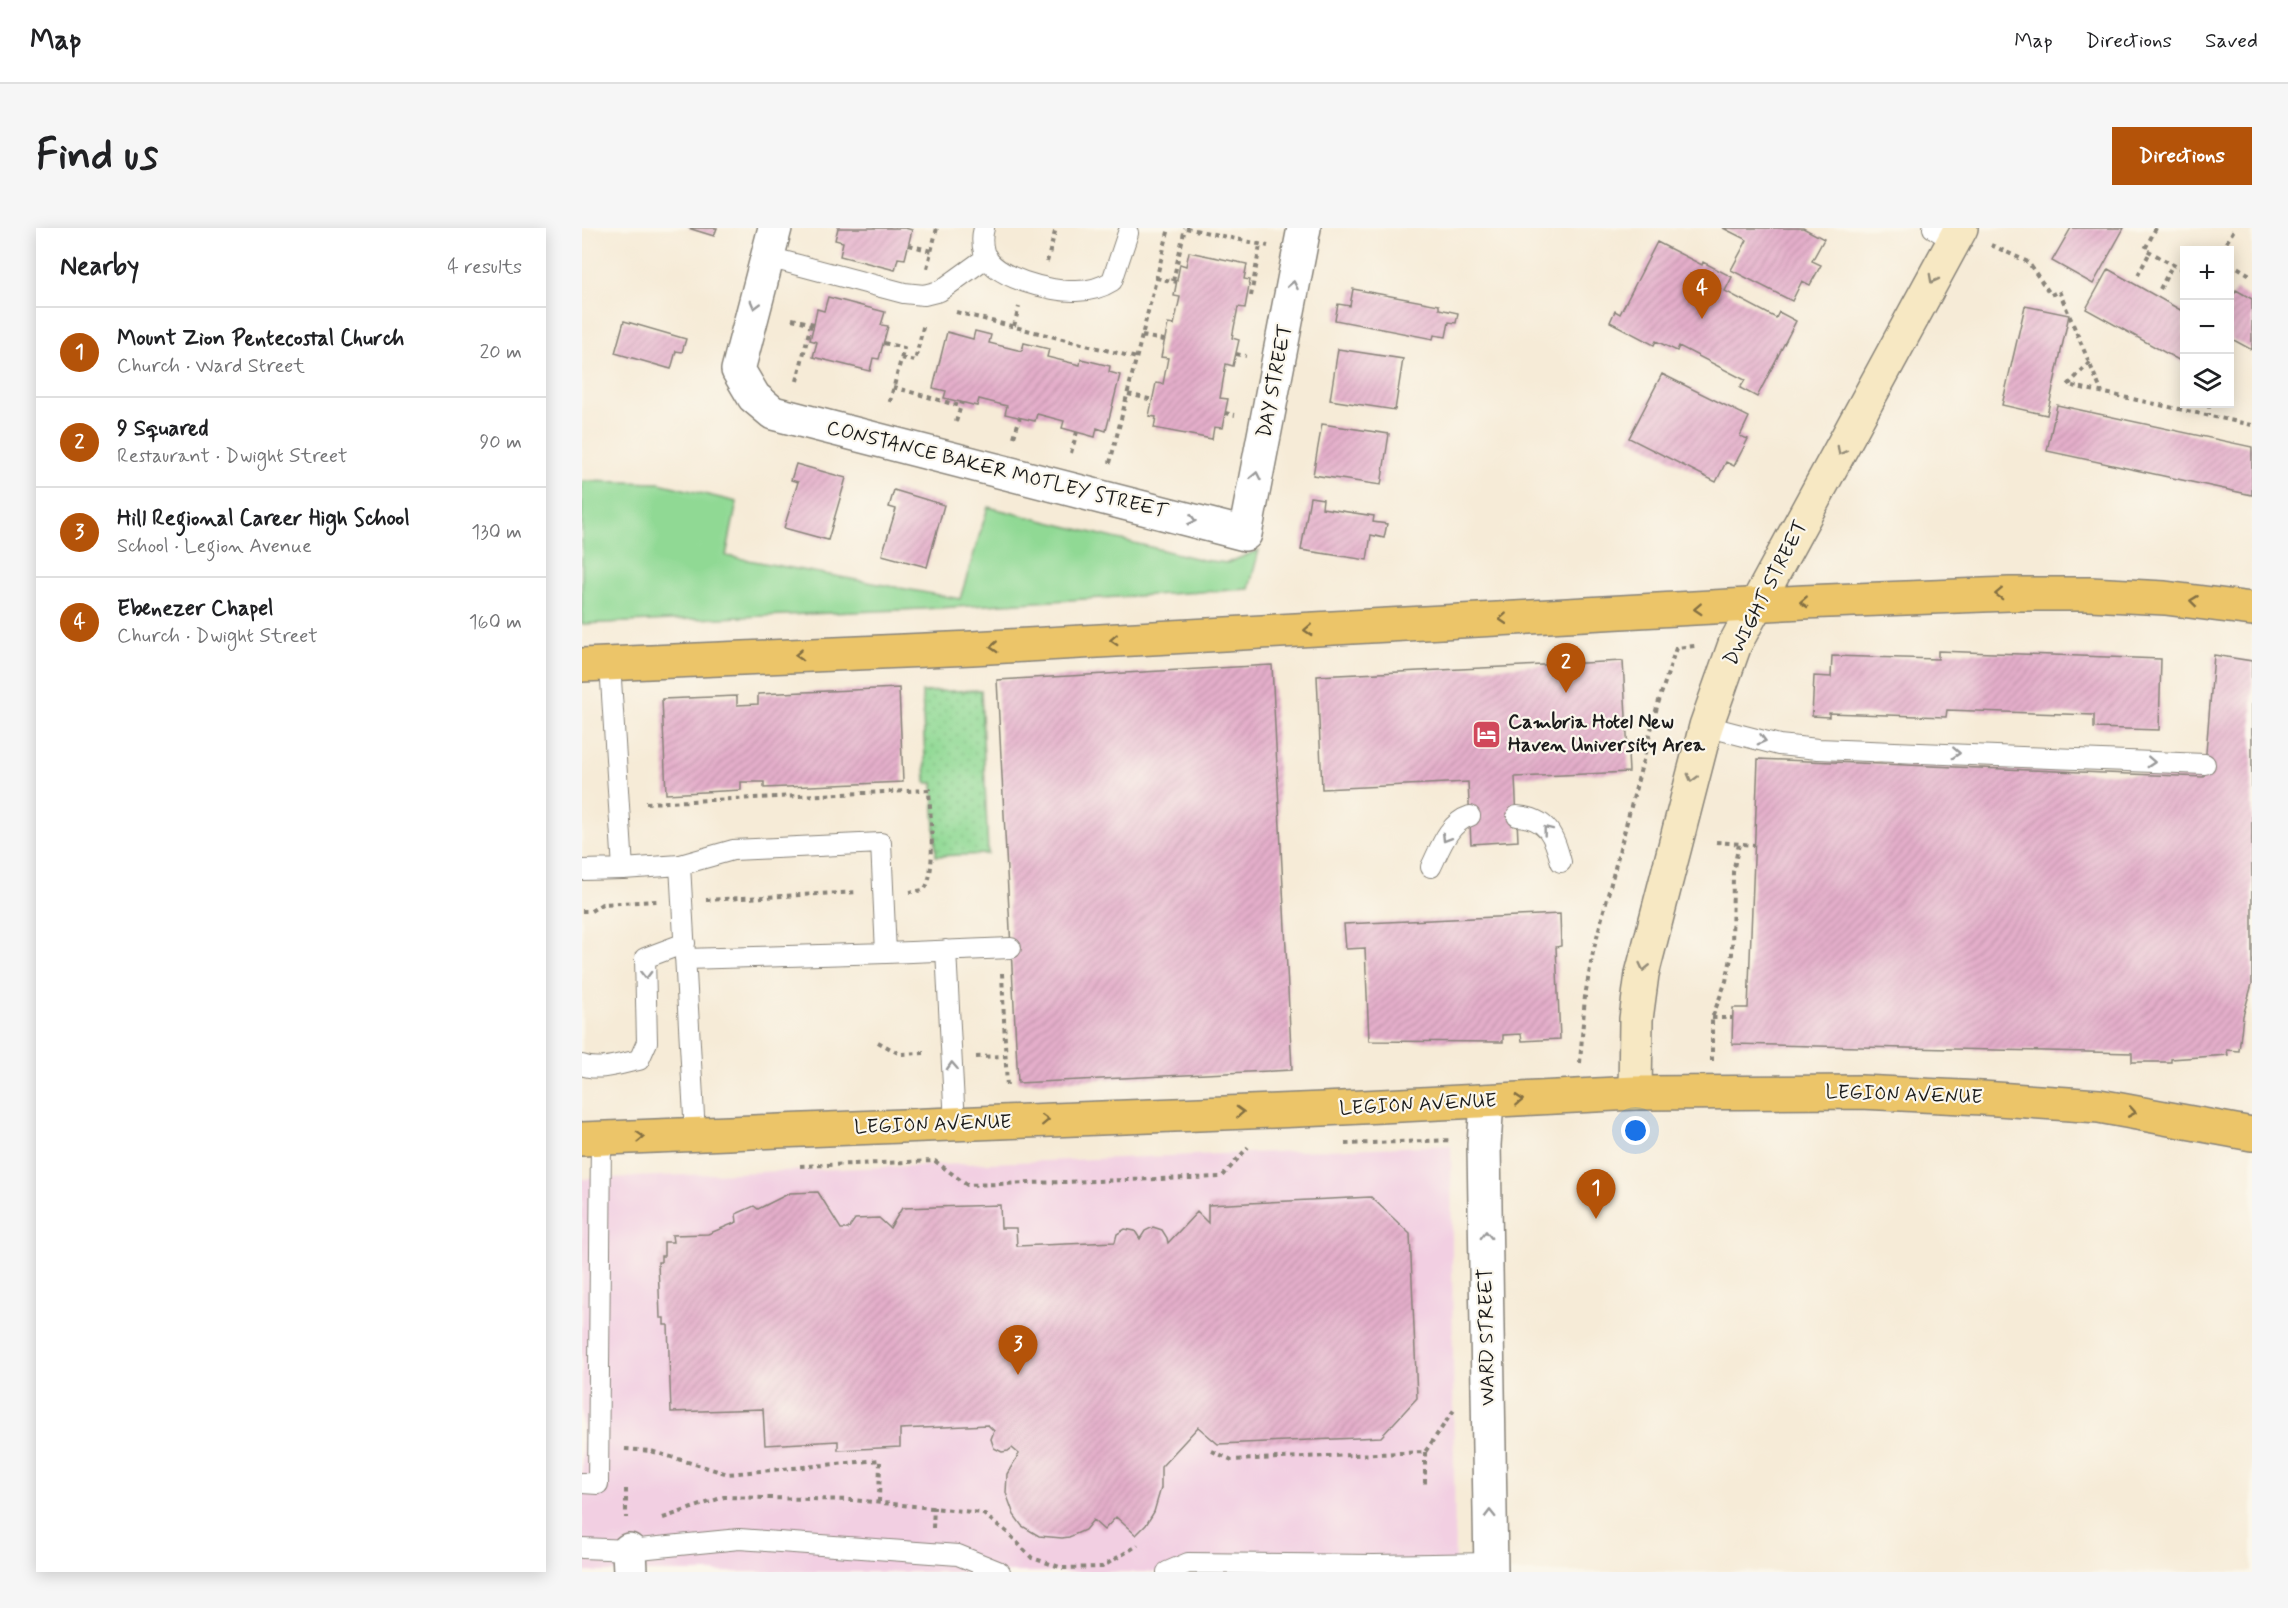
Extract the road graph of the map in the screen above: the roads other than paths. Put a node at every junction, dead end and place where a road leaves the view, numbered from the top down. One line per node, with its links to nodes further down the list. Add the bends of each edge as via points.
1 (984, 228): 6 (lane)
2 (1305, 228): 7 (street, DAY STREET, one-way to 2)
3 (1950, 232): 8 (main road, DWIGHT STREET, one-way to 8)
4 (1128, 233): 6 (lane, via 1112,281 1101,287 1076,291 1041,286 1013,278)
5 (772, 243): 6 (lane, via 904,293 924,295 940,291); 7 (street, CONSTANCE BAKER MOTLEY STREET, one-way to 7, via 738,370 754,397 773,412)
6 (987, 257)
7 (1245, 534)
8 (1756, 606): 9 (highway, one-way to 8, via 2090,594); 10 (highway, one-way to 10); 11 (main road, DWIGHT STREET, via 1735,644)
9 (2252, 609)
10 (596, 664): 18 (lane)
11 (1706, 726): 12 (lane, one-way to 12, via 1779,745 1818,749); 25 (main road, DWIGHT STREET, one-way to 25, via 1638,998)
12 (2205, 764)
13 (1470, 816): 17 (lane, one-way to 17, via 1462,818 1451,830)
14 (1517, 816): 15 (lane, one-way to 14, via 1543,824 1534,818)
15 (1561, 862)
16 (680, 865): 18 (lane); 22 (lane); 23 (lane, via 733,850 881,843)
17 (1431, 867)
18 (622, 869): 19 (lane)
19 (582, 870)
20 (1006, 948): 21 (lane)
21 (946, 950): 23 (lane); 27 (lane, one-way to 21)
22 (685, 951): 23 (lane); 24 (lane, one-way to 24, via 645,958 646,1042 639,1060 588,1068); 28 (lane)
23 (886, 953)
24 (582, 1065)
25 (1635, 1093): 26 (highway, LEGION AVENUE, one-way to 25); 29 (highway, LEGION AVENUE, one-way to 29, via 1861,1092 1982,1098 2099,1106)
26 (1486, 1101): 27 (highway, LEGION AVENUE, one-way to 26); 35 (street, WARD STREET, one-way to 26)
27 (956, 1124): 28 (highway, LEGION AVENUE)
28 (694, 1134): 30 (highway, LEGION AVENUE, one-way to 28)
29 (2252, 1134)
30 (592, 1139): 31 (lane)
31 (591, 1244): 32 (lane, via 598,1484)
32 (582, 1483)
33 (582, 1548): 34 (lane)
34 (629, 1561): 36 (lane, via 739,1539 958,1555)
35 (1491, 1567): 37 (lane, via 1188,1563)
36 (1000, 1572)
37 (1167, 1572)

